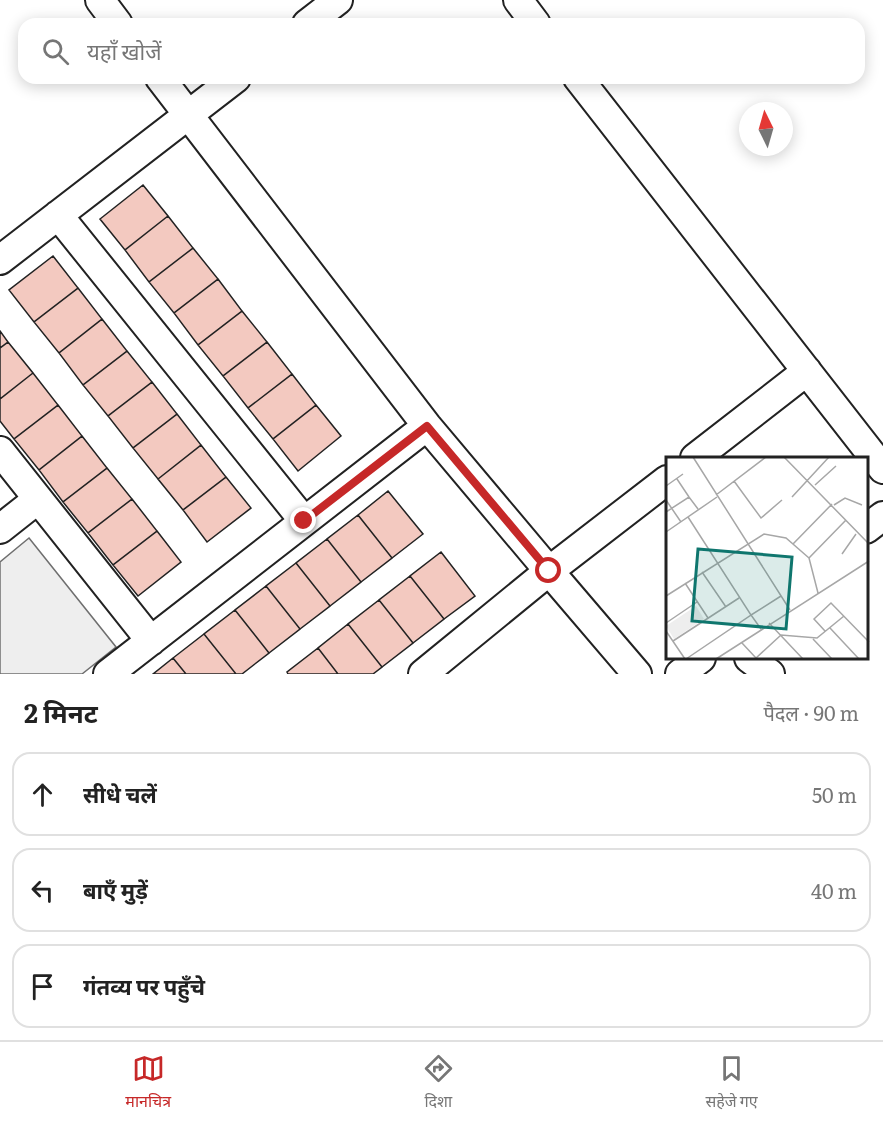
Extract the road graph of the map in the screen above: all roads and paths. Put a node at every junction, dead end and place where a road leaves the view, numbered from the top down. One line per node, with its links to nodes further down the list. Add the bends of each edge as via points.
1 (100, 0): 4 (street)
2 (338, 0): 5 (street)
3 (518, 0): 6 (street)
4 (114, 18)
5 (315, 18)
6 (532, 18)
7 (165, 84): 10 (street)
8 (228, 84): 10 (street)
9 (583, 84): 13 (street)
10 (188, 114): 11 (street); 14 (street)
11 (58, 215): 12 (street); 21 (street)
12 (0, 260)
13 (807, 371): 16 (street); 17 (street)
14 (427, 426): 21 (street); 24 (street)
15 (0, 451): 19 (street)
16 (696, 457)
17 (883, 469)
18 (666, 481): 24 (street)
19 (38, 499): 23 (street); 25 (street)
20 (883, 516): 22 (street)
21 (304, 521): 25 (street)
22 (868, 528)
23 (0, 529)
24 (549, 571): 29 (street); 30 (street)
25 (151, 641): 28 (street)
26 (699, 659): 31 (street)
27 (751, 659): 32 (street)
28 (108, 674)
29 (423, 674)
30 (638, 674)
31 (680, 674)
32 (770, 674)

